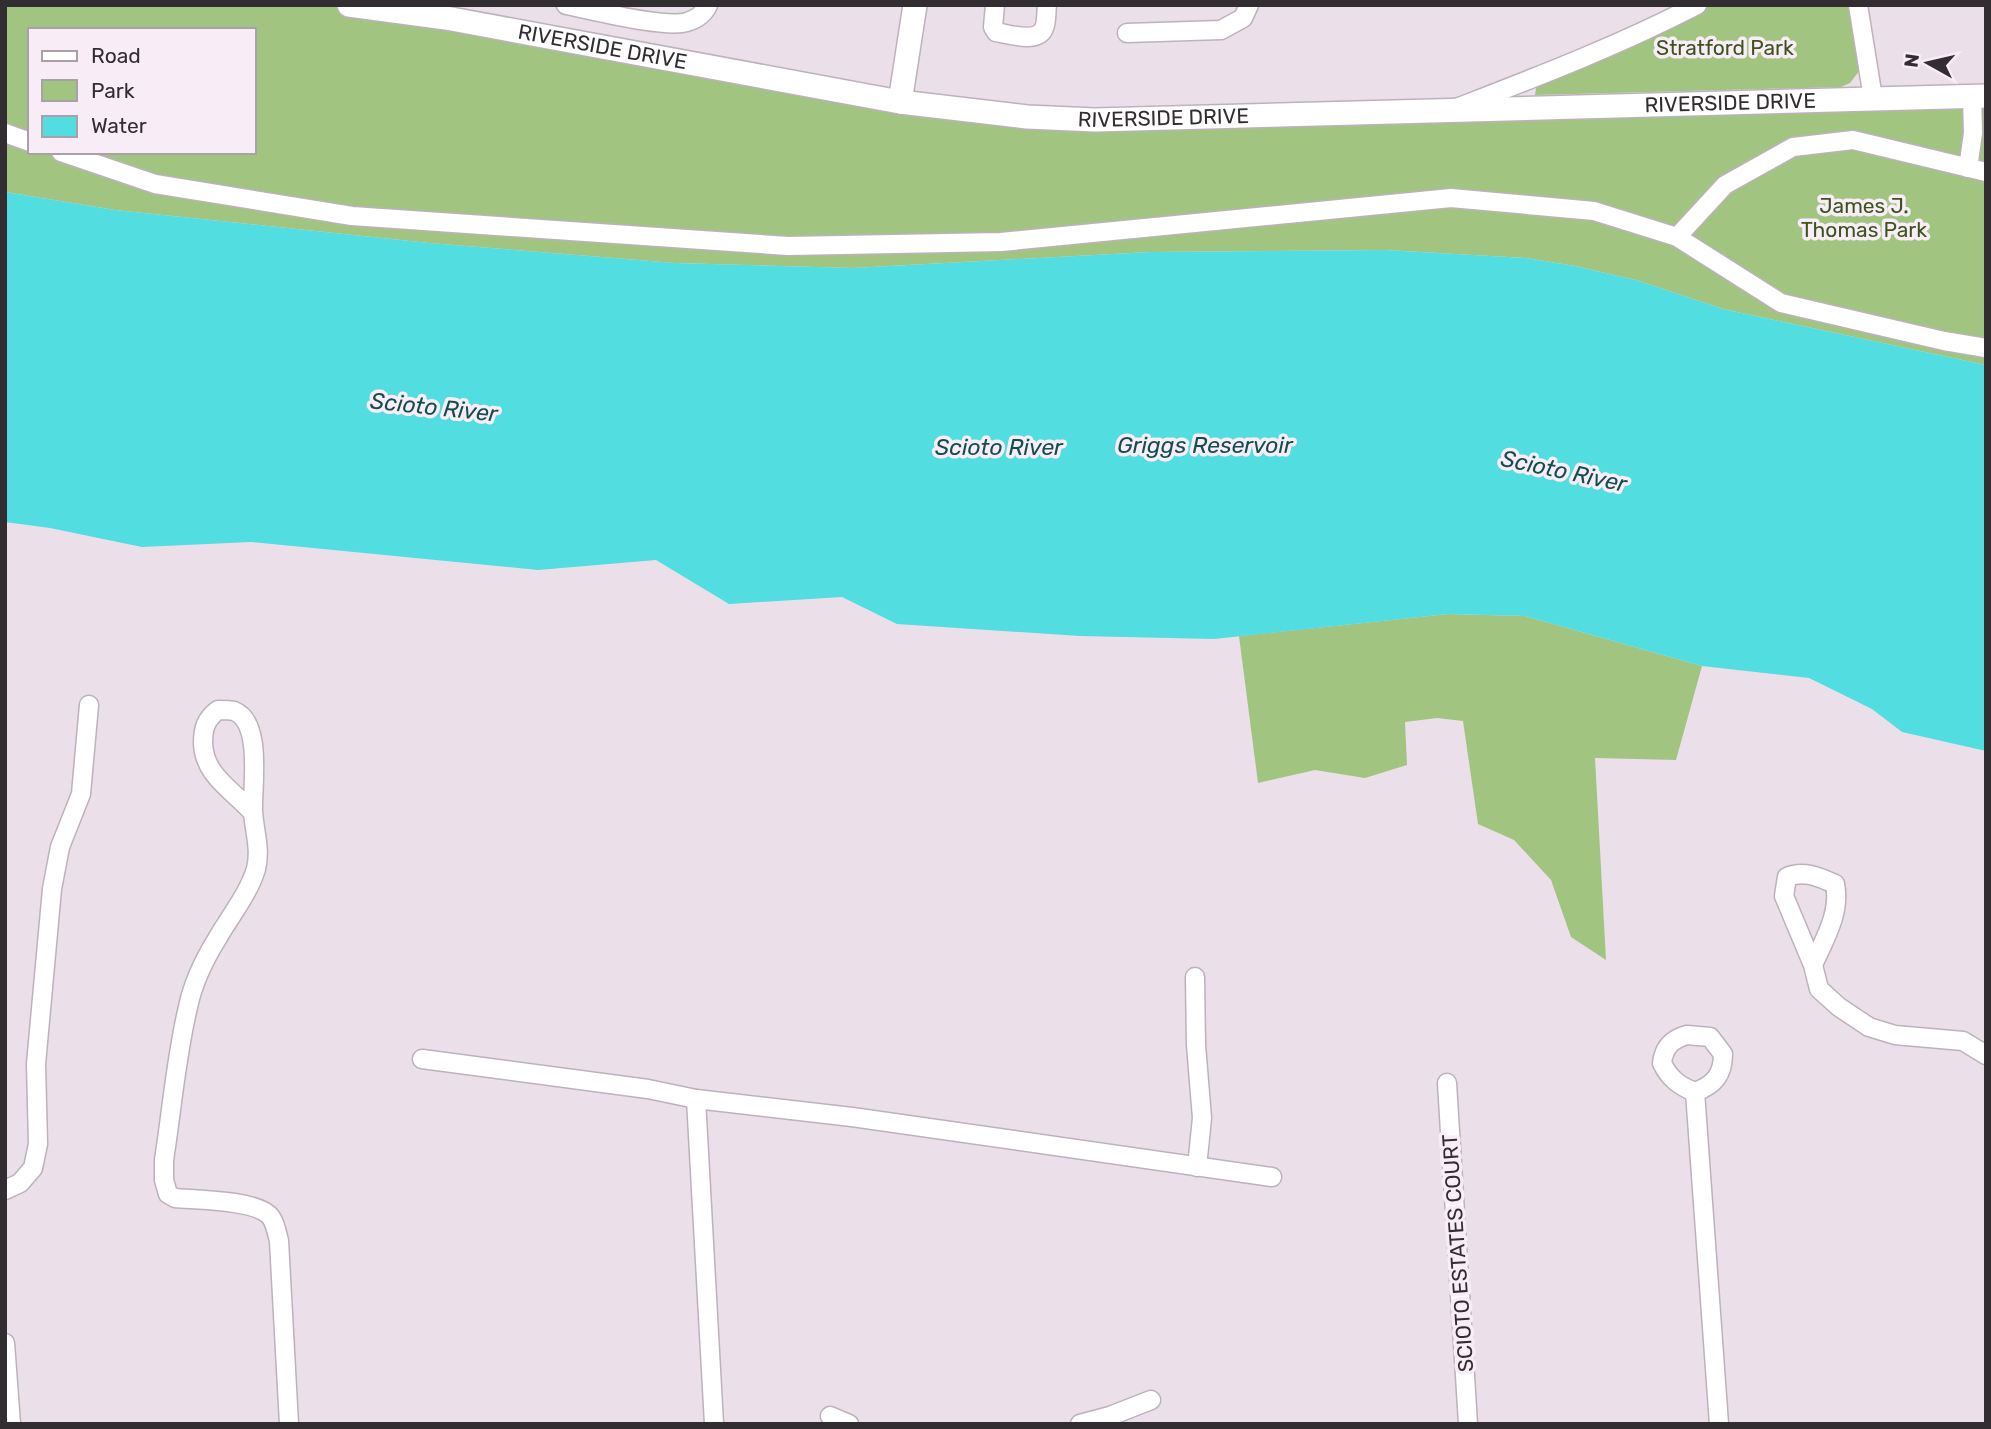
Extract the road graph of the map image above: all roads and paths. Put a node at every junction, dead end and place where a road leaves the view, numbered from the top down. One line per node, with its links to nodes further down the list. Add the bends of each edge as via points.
1 (349, 5): 13 (main road, RIVERSIDE DRIVE, via 446,18)
2 (566, 5): 3 (street, via 668,24 687,23 704,14)
3 (708, 5)
4 (915, 5): 13 (main road)
5 (995, 5): 6 (street, via 996,32 1031,37 1044,29)
6 (1047, 5)
7 (1249, 5): 10 (street, via 1243,18 1221,30)
8 (1697, 5): 14 (street, via 1575,61)
9 (1858, 5): 12 (street)
10 (1127, 33)
11 (1979, 96): 12 (main road, RIVERSIDE DRIVE); 18 (street, via 1973,133)
12 (1873, 99): 14 (main road, RIVERSIDE DRIVE)
13 (900, 102): 14 (main road, RIVERSIDE DRIVE, via 1095,120)
14 (1447, 111)
15 (5, 133): 16 (street)
16 (28, 141)
17 (67, 154): 19 (street, via 156,184 352,216 788,246 1001,242 1451,198 1594,211)
18 (1977, 170): 19 (street, via 1853,140 1793,147 1725,185)
19 (1677, 237): 20 (street, via 1782,303)
20 (1986, 348)
21 (89, 705): 32 (street, via 81,794 60,847 52,889 36,1064 38,1144 33,1168 20,1183)
22 (253, 813): 22 (street, via 208,768 203,731 218,710 234,711 244,718 251,736 255,751); 37 (street, via 256,869 200,971 188,1006 164,1180 168,1194 175,1198 254,1208 269,1215 275,1226)
23 (1813, 965): 23 (street, via 1784,897 1787,877 1793,875 1814,874 1835,884 1838,897); 25 (street, via 1819,989 1869,1027 1895,1035 1963,1041)
24 (1195, 977): 30 (street, via 1202,1118)
25 (1986, 1055)
26 (422, 1059): 29 (street)
27 (1447, 1083): 41 (street, SCIOTO ESTATES COURT)
28 (1695, 1092): 42 (street)
29 (696, 1099): 30 (street); 38 (street)
30 (1196, 1167): 31 (street)
31 (1272, 1177)
32 (5, 1190)
33 (5, 1343): 36 (street)
34 (1151, 1400): 40 (street)
35 (830, 1416): 39 (street)
36 (10, 1424)
37 (289, 1424)
38 (714, 1424)
39 (849, 1424)
40 (1080, 1424)
41 (1468, 1424)
42 (1719, 1424)

